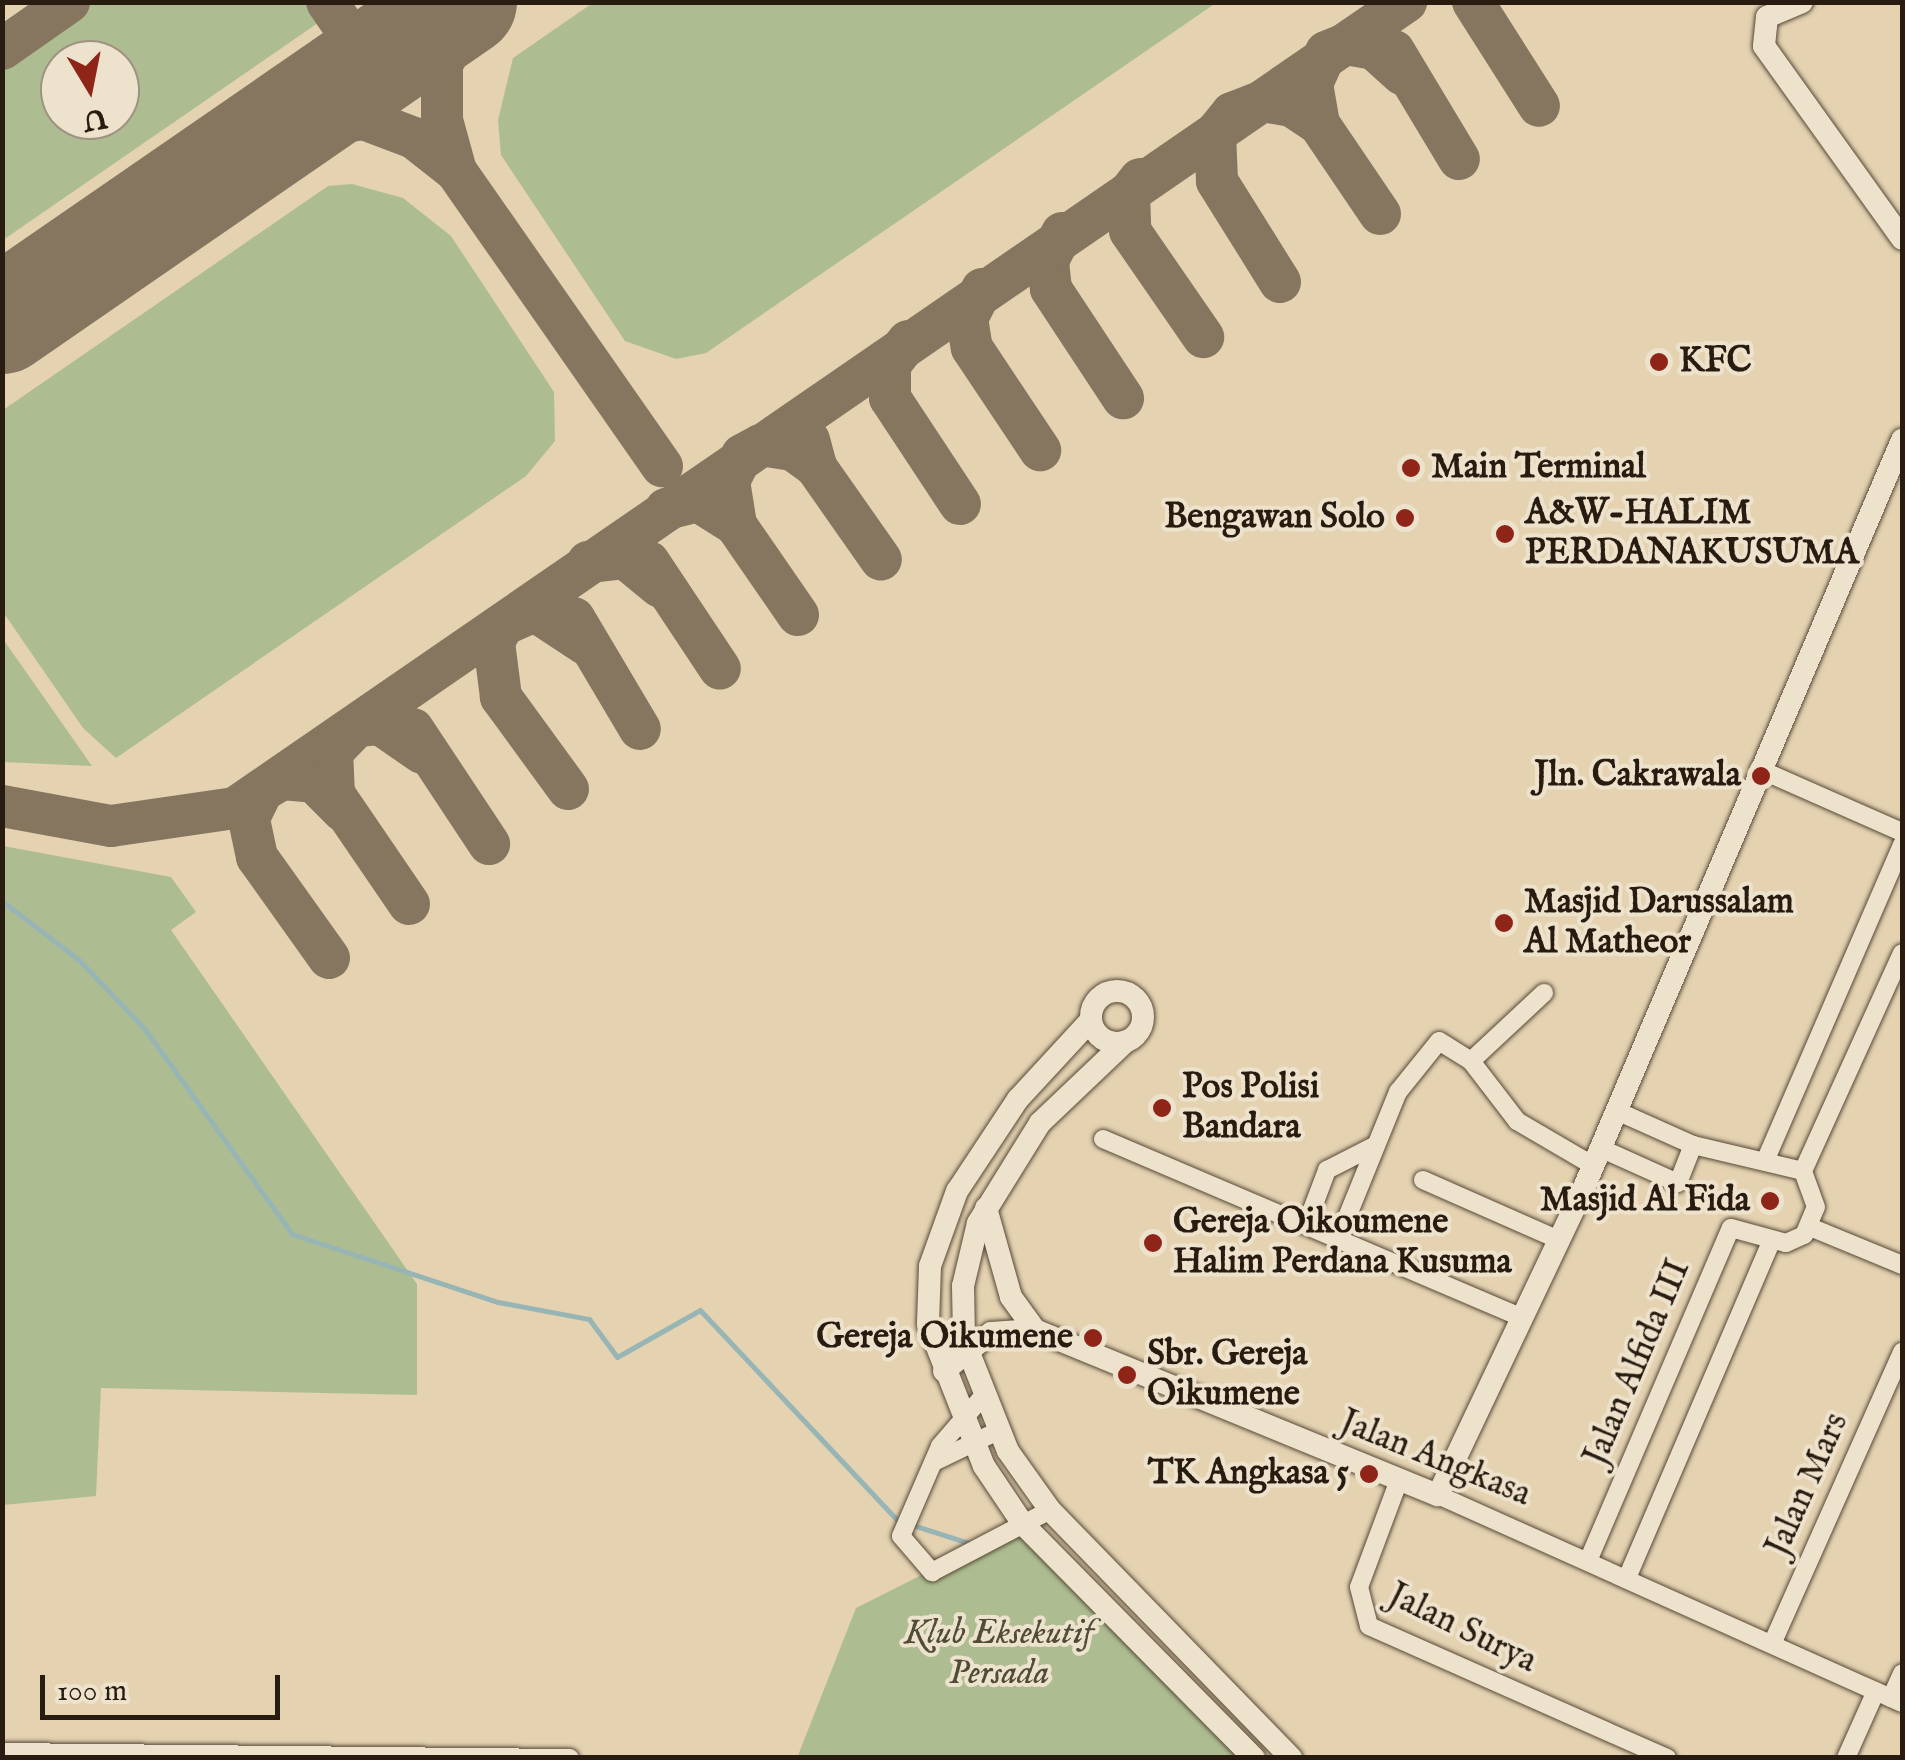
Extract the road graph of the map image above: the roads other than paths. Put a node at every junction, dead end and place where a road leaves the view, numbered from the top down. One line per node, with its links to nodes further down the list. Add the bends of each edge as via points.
1 (1802, 2): 2 (street, via 1767,17 1764,46)
2 (1898, 225)
3 (1902, 440): 4 (street)
4 (1892, 488): 5 (street)
5 (1759, 769): 6 (street); 13 (street)
6 (1902, 832)
7 (1902, 844): 18 (street)
8 (1902, 952): 19 (street)
9 (1544, 993): 12 (street)
10 (1091, 1020): 11 (street, via 1103,1039); 11 (street, via 1105,994 1132,996 1143,1019); 32 (street, via 1018,1100 941,1224 927,1308)
11 (1125, 1042): 21 (street, via 1040,1122)
12 (1471, 1061): 15 (street, via 1452,1044 1430,1046); 17 (street, via 1517,1121)
13 (1616, 1110): 16 (street); 17 (street)
14 (1103, 1139): 22 (street)
15 (1376, 1144): 22 (street, via 1328,1170); 24 (street)
16 (1693, 1146): 17 (street, via 1678,1184); 18 (street)
17 (1596, 1156): 25 (street)
18 (1766, 1159): 19 (street)
19 (1803, 1171): 23 (street, via 1816,1199)
20 (1423, 1180): 25 (street)
21 (986, 1208): 29 (street, via 1011,1297); 30 (street, via 962,1286)
22 (1308, 1224): 24 (street)
23 (1810, 1227): 26 (street); 27 (street)
24 (1338, 1237): 28 (street)
25 (1559, 1240): 28 (street)
26 (1770, 1244): 42 (street, Jalan Alfida III, via 1731,1228); 43 (street)
27 (1902, 1265)
28 (1523, 1318): 39 (street)
29 (1035, 1330): 30 (street, via 1004,1328); 38 (street, Jalan Angkasa)
30 (967, 1351): 32 (street); 33 (street)
31 (1902, 1352): 44 (street, Jalan Mars)
32 (944, 1372): 34 (street)
33 (985, 1394): 34 (street); 35 (street)
34 (962, 1415): 36 (street); 37 (street)
35 (1000, 1430): 36 (street); 40 (street)
36 (972, 1439): 37 (street); 41 (street)
37 (934, 1462): 41 (street, via 905,1527 932,1572)
38 (1399, 1480): 39 (street, Jalan Angkasa); 51 (street, Jalan Surya, via 1358,1588 1369,1626)
39 (1438, 1496): 42 (street, Jalan Angkasa)
40 (1050, 1510): 41 (street); 50 (street)
41 (1023, 1524): 49 (street)
42 (1588, 1561): 43 (street, Jalan Angkasa)
43 (1627, 1578): 44 (street, Jalan Angkasa)
44 (1772, 1644): 46 (street, Jalan Angkasa)
45 (1902, 1672): 46 (street)
46 (1890, 1697): 52 (street)
47 (2, 1752): 48 (street)
48 (570, 1758)
49 (1254, 1758)
50 (1291, 1758)
51 (1667, 1758)
52 (1846, 1758)

